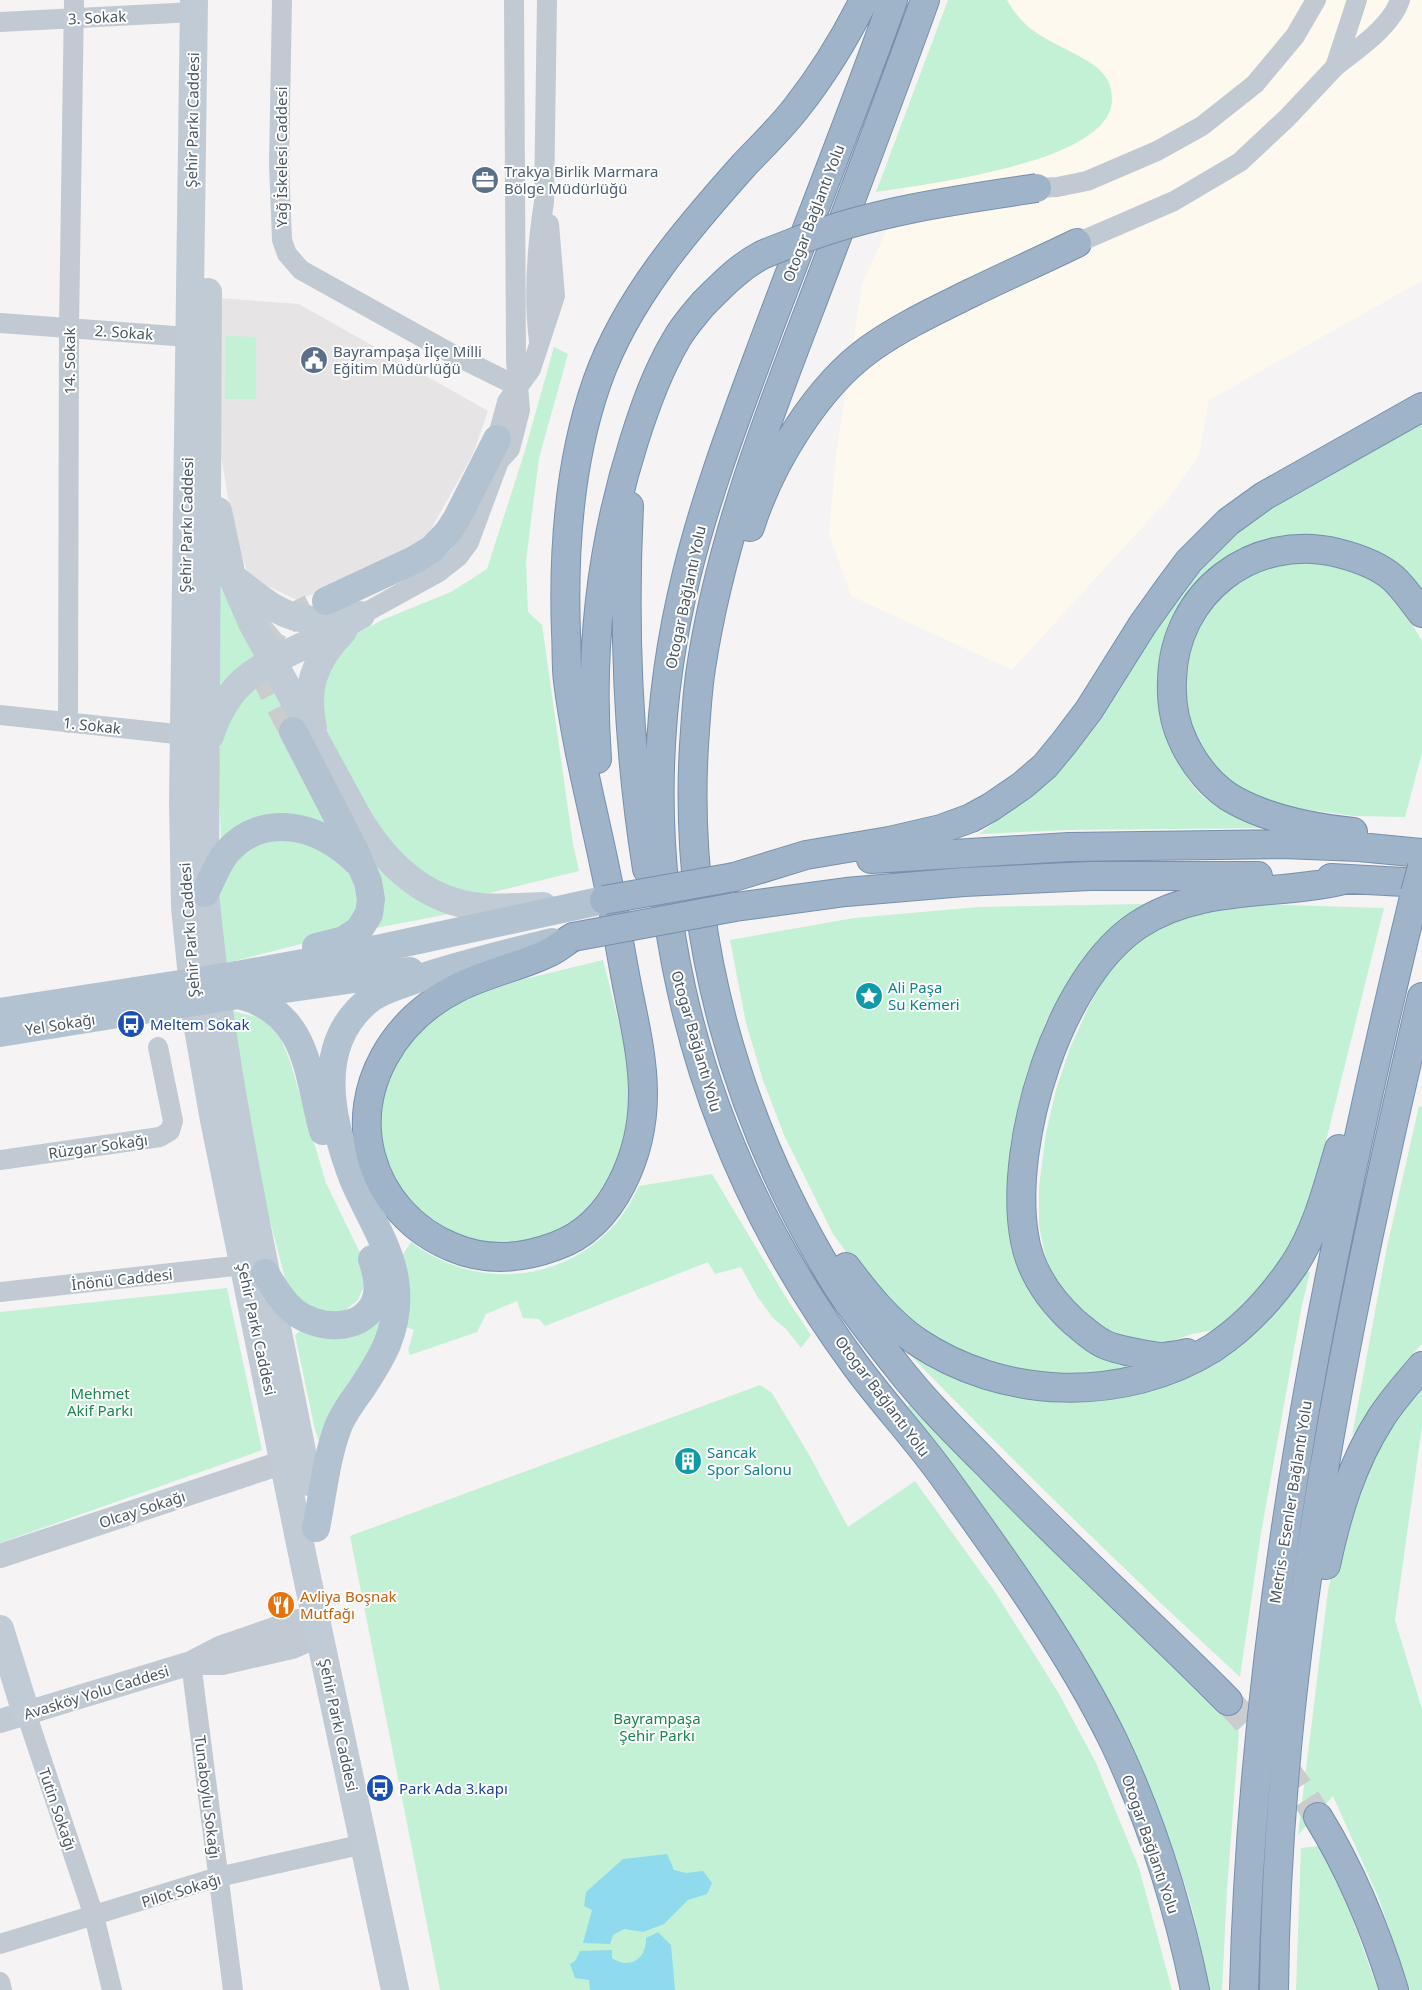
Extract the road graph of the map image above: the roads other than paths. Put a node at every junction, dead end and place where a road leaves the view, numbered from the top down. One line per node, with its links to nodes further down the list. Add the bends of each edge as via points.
1 (282, 0): 19 (street, Yağ İskelesi Caddesi, via 279,164 282,240 287,254 301,270)
2 (514, 0): 19 (street)
3 (547, 0): 19 (street, via 544,202 537,264 539,340 531,369)
4 (864, 0): 39 (highway, via 834,55 796,109 707,207 664,261 611,348 597,382 569,505 565,605 568,678 580,756)
5 (893, 0): 46 (highway, Otogar Bağlantı Yolu, via 742,399 686,576 670,660 660,751 665,904)
6 (926, 0): 31 (highway, Otogar Bağlantı Yolu, via 764,430 731,531 700,671)
7 (1316, 0): 14 (street, via 1295,36 1255,84 1202,126 1157,151 1087,180)
8 (1357, 0): 13 (street)
9 (1400, 0): 13 (street, via 1388,22)
10 (199, 4): 11 (street, 3. Sokak); 18 (main road, Şehir Parkı Caddesi); 22 (main road, Şehir Parkı Caddesi)
11 (74, 9): 12 (street, 3. Sokak); 17 (street, 14. Sokak)
12 (0, 22)
13 (1335, 67): 15 (street, via 1240,162 1174,202)
14 (1038, 188): 20 (highway, bridge, via 872,216 761,256 728,279 703,304 677,338)
15 (1077, 243): 31 (highway, via 926,315 871,348 814,402 780,458 754,513 738,561 708,692)
16 (0, 323): 17 (street, 2. Sokak)
17 (69, 328): 18 (street, 2. Sokak); 30 (street, 14. Sokak)
18 (188, 337): 32 (main road, Şehir Parkı Caddesi)
19 (518, 387): 23 (street, via 507,402)
20 (646, 403): 39 (highway, via 610,526 599,608 593,713); 46 (highway, via 629,502 626,629 630,712 641,827 653,901)
21 (1422, 407): 40 (highway, via 1264,496 1228,522 1171,584 1089,710 1045,766 991,807 941,829 806,855)
22 (206, 436): 24 (main road); 34 (main road, Şehir Parkı Caddesi)
23 (498, 450): 25 (main road, via 448,532 432,549); 27 (street, via 472,535 458,557 422,583)
24 (232, 577): 27 (main road, via 261,601 299,618 315,620); 28 (main road)
25 (326, 601)
26 (1422, 613): 35 (highway, via 1393,578 1352,556 1305,548 1259,556 1217,580 1188,615 1175,652 1172,689 1173,709 1188,751 1214,786 1236,801 1300,823 1398,839)
27 (361, 615): 28 (main road); 33 (main road, via 319,660 312,680 310,716)
28 (271, 660): 33 (main road); 34 (main road, via 244,679 219,711 210,737)
29 (0, 715): 30 (street, 1. Sokak)
30 (68, 723): 32 (street, 1. Sokak)
31 (695, 733): 55 (highway, Otogar Bağlantı Yolu, via 692,773 694,847 705,943 724,1033)
32 (185, 735): 57 (main road, Şehir Parkı Caddesi, via 184,859 196,1017)
33 (304, 735): 38 (main road); 44 (main road, via 367,834 400,871 422,888 448,900 473,906 515,907)
34 (206, 765): 43 (main road, Şehir Parkı Caddesi)
35 (1422, 848)
36 (1422, 853): 40 (highway, via 1283,844 1069,847 866,860)
37 (1422, 867): 42 (highway, bridge)
38 (364, 869): 43 (main road, via 347,852 309,831 292,827 263,828 250,833 228,852); 48 (main road, via 371,898 369,914 359,930 344,940 286,956)
39 (606, 872): 45 (highway, via 638,1035 642,1076 641,1119 623,1182 607,1208 587,1229 566,1243 511,1258 482,1257 455,1249 432,1238 411,1222 377,1173 367,1134 367,1110 378,1066 406,1025 432,1002 458,987 550,952)
40 (734, 878): 44 (highway, bridge)
41 (1348, 879): 42 (highway); 45 (highway, bridge, via 1231,875 1090,876 964,882 735,906); 59 (highway, via 1308,887 1212,896 1159,912 1137,925 1098,962 1080,986 1055,1038 1039,1085 1026,1146 1021,1211 1024,1237 1041,1285 1058,1307 1103,1344 1162,1357)
42 (1419, 888): 52 (highway)
43 (205, 893): 57 (main road, Şehir Parkı Caddesi)
44 (604, 900): 48 (main road, via 363,952)
45 (573, 937): 47 (main road)
46 (674, 958): 82 (highway, Otogar Bağlantı Yolu, via 696,1050 723,1129 741,1173 786,1258 856,1365 942,1474 1052,1633 1114,1742 1144,1814 1167,1883 1186,1945)
47 (468, 963): 48 (main road); 62 (main road, via 375,996 357,1011 342,1032 335,1050 331,1071 333,1104 353,1179 391,1264 396,1289 395,1315 382,1358 339,1425 327,1460)
48 (238, 986): 50 (main road, Yel Sokağı, bridge); 57 (main road, via 279,1014 298,1040 341,1190 374,1264 377,1295 373,1306 360,1319 337,1326 318,1324 296,1313)
49 (1422, 997): 66 (highway, Metris - Esenler Bağlantı Yolu, via 1350,1326 1316,1517)
50 (139, 1001): 51 (main road, Yel Sokağı); 53 (main road, Yel Sokağı)
51 (0, 1012)
52 (1385, 1020): 59 (highway, via 1354,1090 1321,1209 1304,1247 1295,1264 1259,1308); 83 (highway, Metris - Esenler Bağlantı Yolu, via 1342,1213 1288,1505 1253,1795)
53 (0, 1033)
54 (158, 1047): 56 (street, Rüzgar Sokağı, via 173,1121 170,1131 160,1137)
55 (766, 1151): 59 (highway, via 788,1176 843,1264 878,1308 915,1340 942,1357 976,1372 1038,1387 1102,1386 1153,1375); 68 (highway, Otogar Bağlantı Yolu, via 835,1283 899,1369 1028,1507)
56 (0, 1160)
57 (254, 1269): 58 (street, İnönü Caddesi); 61 (main road, Şehir Parkı Caddesi); 62 (main road, Şehir Parkı Caddesi, via 280,1341)
58 (0, 1292)
59 (1213, 1347)
60 (1422, 1366): 66 (highway, via 1382,1416 1348,1482 1317,1605)
61 (284, 1462): 63 (street, Olcay Sokağı); 64 (main road, Şehir Parkı Caddesi, via 304,1563)
62 (316, 1528): 64 (main road, Şehir Parkı Caddesi)
63 (0, 1556)
64 (327, 1625): 67 (street, Avasköy Yolu Caddesi, via 298,1621 222,1646); 72 (main road, Şehir Parkı Caddesi); 81 (main road, Şehir Parkı Caddesi)
65 (0, 1629): 69 (main road, Tutin Sokağı)
66 (1297, 1660): 84 (highway, via 1281,1824)
67 (191, 1663): 69 (street, Avasköy Yolu Caddesi); 73 (street, Tunaboylu Sokağı)
68 (1228, 1701)
69 (26, 1713): 70 (street, Avasköy Yolu Caddesi); 74 (street, Tutin Sokağı)
70 (0, 1721)
71 (1318, 1816): 85 (highway, via 1362,1899)
72 (364, 1844): 73 (street, Pilot Sokağı); 80 (main road, Şehir Parkı Caddesi)
73 (218, 1878): 74 (street, Pilot Sokağı); 79 (street, Tunaboylu Sokağı)
74 (94, 1916): 75 (street, Pilot Sokağı); 78 (street, Tutin Sokağı)
75 (0, 1944)
76 (0, 1982): 77 (street)
77 (2, 1990)
78 (112, 1990)
79 (233, 1990)
80 (394, 1990)
81 (413, 1990)
82 (1195, 1990)
83 (1244, 1990)
84 (1274, 1990)
85 (1394, 1990)

